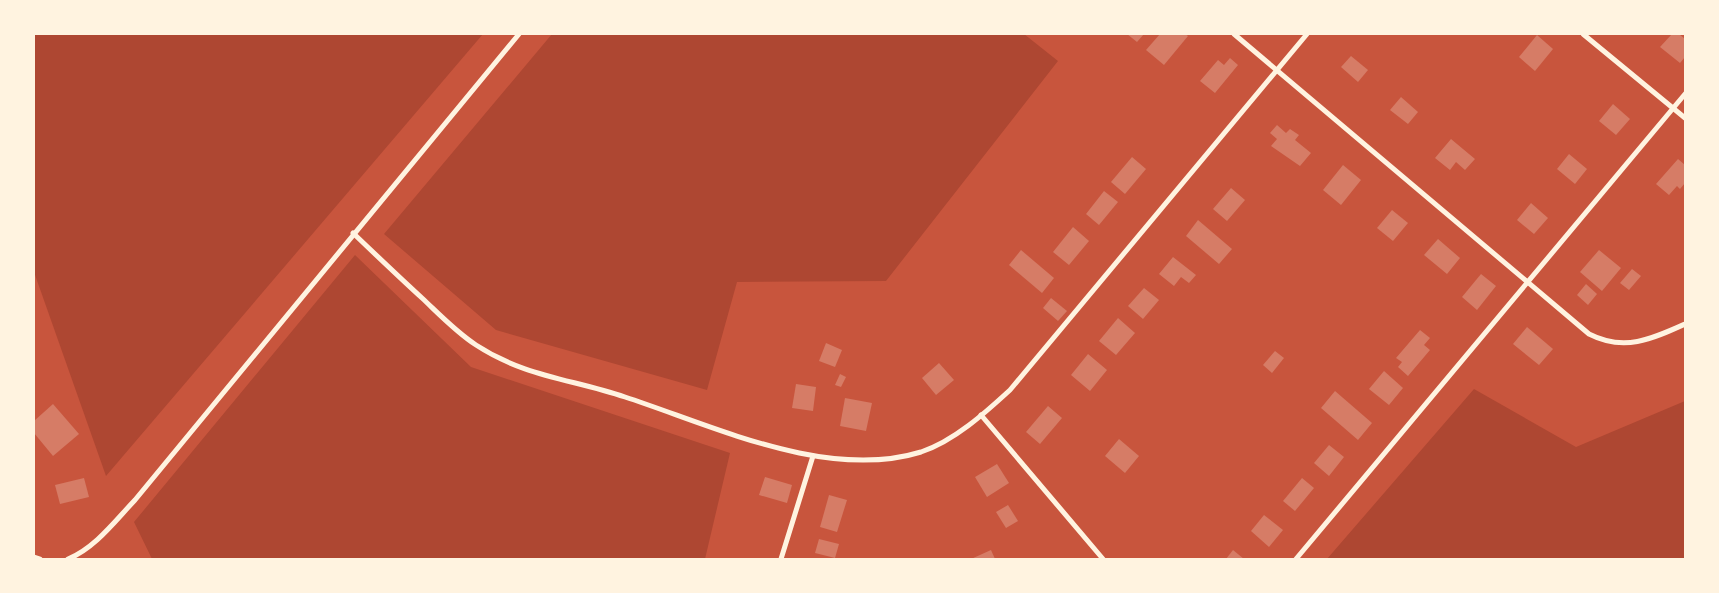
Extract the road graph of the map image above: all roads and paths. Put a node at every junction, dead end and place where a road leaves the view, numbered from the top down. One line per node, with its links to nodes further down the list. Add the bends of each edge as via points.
1 (519, 34): 9 (street)
2 (1234, 34): 5 (street)
3 (1307, 34): 5 (street)
4 (1583, 34): 7 (street)
5 (1278, 70): 10 (street); 12 (street, via 1023,376)
6 (1685, 94): 7 (street)
7 (1673, 108): 8 (street); 10 (street)
8 (1685, 118)
9 (353, 234): 13 (street, via 448,323 504,362 536,374 622,396 758,442); 16 (street, via 135,500 94,543)
10 (1529, 283): 11 (street, via 1590,334 1604,341 1637,342); 19 (street)
11 (1685, 324)
12 (981, 416): 13 (street, via 936,445 899,457 867,461); 18 (street)
13 (813, 456): 17 (street)
14 (34, 557): 15 (street)
15 (40, 559)
16 (68, 559)
17 (781, 559)
18 (1103, 559)
19 (1296, 559)

